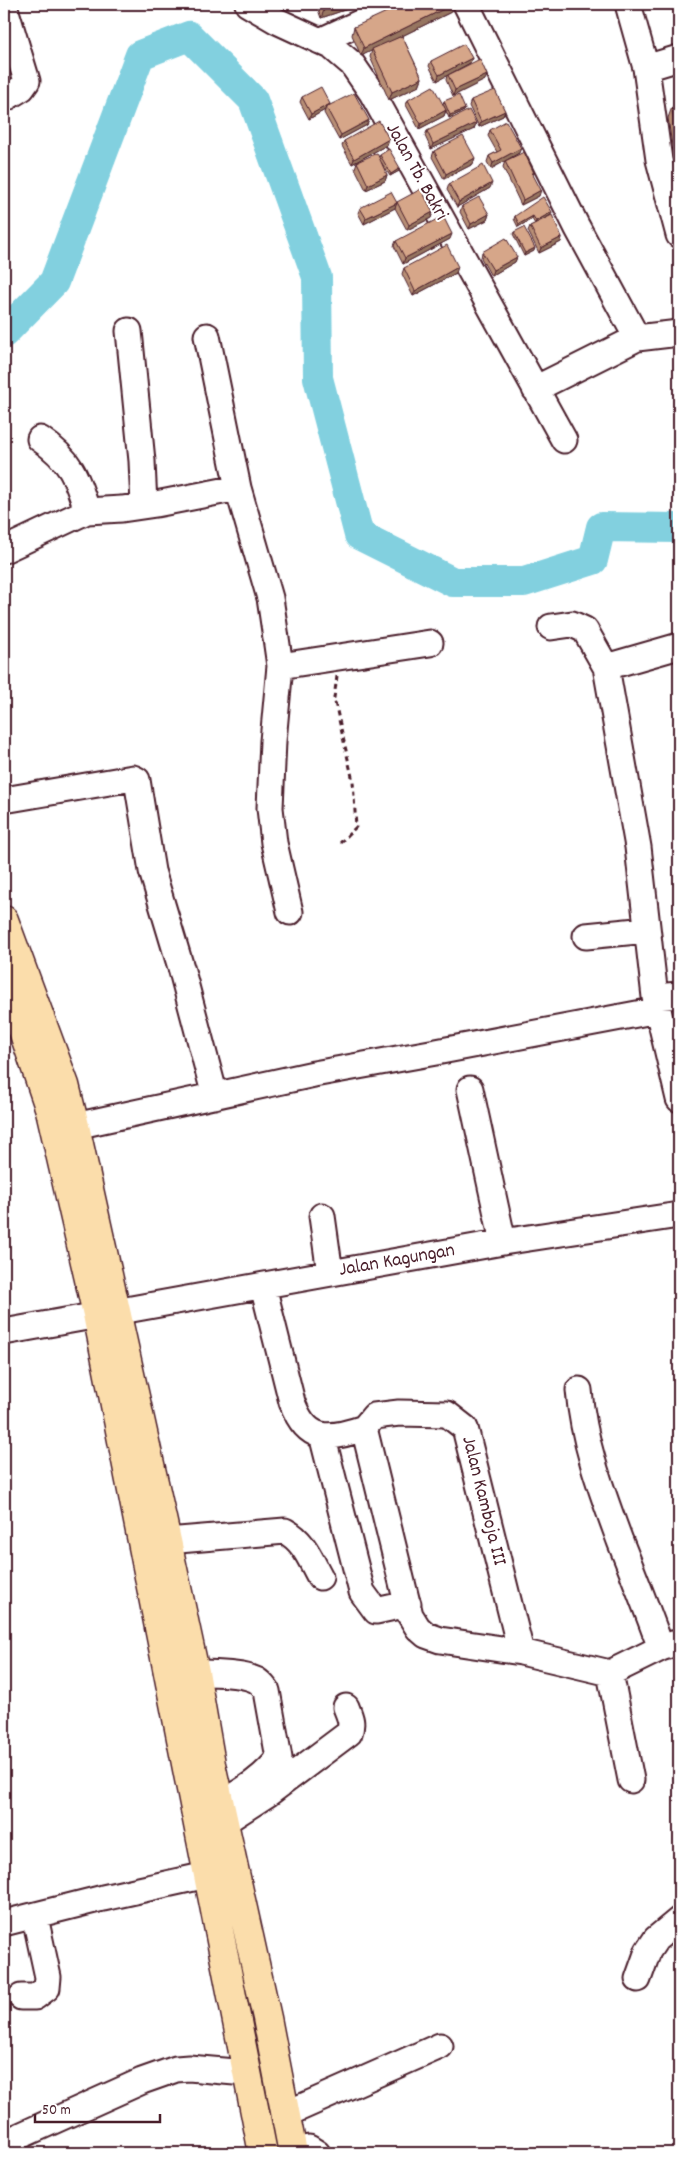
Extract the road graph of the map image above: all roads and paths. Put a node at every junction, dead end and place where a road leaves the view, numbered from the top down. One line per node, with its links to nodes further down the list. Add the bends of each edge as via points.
1 (248, 4): 6 (street, Jalan Tb. Bakri)
2 (401, 4): 6 (street)
3 (466, 4): 14 (street, via 577,227)
4 (628, 4): 8 (street)
5 (4, 5): 9 (street, via 27,81)
6 (320, 40): 15 (street, Jalan Tb. Bakri, via 352,64 372,93)
7 (679, 58): 8 (street)
8 (646, 68): 10 (street, via 659,160)
9 (4, 99)
10 (679, 234)
11 (128, 331): 19 (street)
12 (679, 334): 14 (street)
13 (207, 336): 18 (street)
14 (637, 338): 15 (street)
15 (535, 389): 17 (street, Jalan Tb. Bakri)
16 (40, 439): 20 (street, via 66,460 78,481)
17 (564, 440)
18 (238, 488): 19 (street); 26 (street, via 270,598)
19 (144, 505): 20 (street)
20 (87, 511): 21 (street)
21 (4, 550)
22 (551, 627): 27 (street, via 572,624 585,630)
23 (430, 643): 25 (street)
24 (679, 646): 27 (street)
25 (339, 658): 26 (street); 29 (path, via 334,698 353,781 356,827)
26 (280, 666): 30 (street, via 270,808 274,843)
27 (606, 667): 32 (street, via 638,847)
28 (4, 800): 38 (street, via 133,778 137,780 152,870)
29 (340, 843)
30 (290, 912)
31 (4, 920): 40 (main road, via 65,1085)
32 (647, 930): 33 (street); 36 (street)
33 (586, 936)
34 (4, 976): 46 (main road, via 50,1110)
35 (679, 995): 36 (street)
36 (656, 1003): 38 (street, via 436,1052); 39 (street)
37 (470, 1089): 43 (street)
38 (215, 1096): 40 (street)
39 (679, 1099)
40 (75, 1126): 46 (main road)
41 (679, 1215): 43 (street, Jalan Kagungan)
42 (322, 1216): 44 (street)
43 (502, 1242): 44 (street, Jalan Kagungan)
44 (330, 1273): 45 (street, Jalan Kagungan)
45 (262, 1286): 46 (street, Jalan Kagungan); 50 (street, via 298,1420)
46 (107, 1313): 47 (street, Jalan Kagungan); 51 (main road); 57 (main road)
47 (4, 1332)
48 (579, 1390): 54 (street, via 585,1434 606,1505)
49 (364, 1428): 50 (street, Jalan Kamboja III, via 342,1436); 53 (street); 55 (street, Jalan Kamboja III, via 374,1416 399,1413 447,1414 465,1428)
50 (322, 1435): 53 (street, via 362,1592 376,1611)
51 (167, 1541): 52 (street, via 285,1531 304,1547); 57 (main road)
52 (320, 1577)
53 (408, 1604): 55 (street, via 418,1628 426,1635)
54 (670, 1645): 56 (street)
55 (521, 1652): 56 (street)
56 (610, 1673): 59 (street)
57 (182, 1674): 60 (main road); 60 (street, via 256,1680 266,1691 279,1758); 61 (main road)
58 (346, 1707): 60 (street, via 352,1726 349,1733 269,1793)
59 (631, 1780)
60 (222, 1813): 61 (street); 70 (main road)
61 (196, 1822): 62 (main road)
62 (206, 1875): 63 (street); 69 (main road)
63 (35, 1917): 65 (street); 67 (street, via 48,1977 47,1988 35,1997)
64 (679, 1920): 66 (street, via 656,1939)
65 (4, 1923)
66 (638, 1979)
67 (21, 1997)
68 (440, 2046): 70 (street)
69 (246, 2073): 71 (street, via 176,2069); 72 (main road)
70 (286, 2114): 73 (main road)
71 (4, 2143)
72 (263, 2153)
73 (301, 2153)

